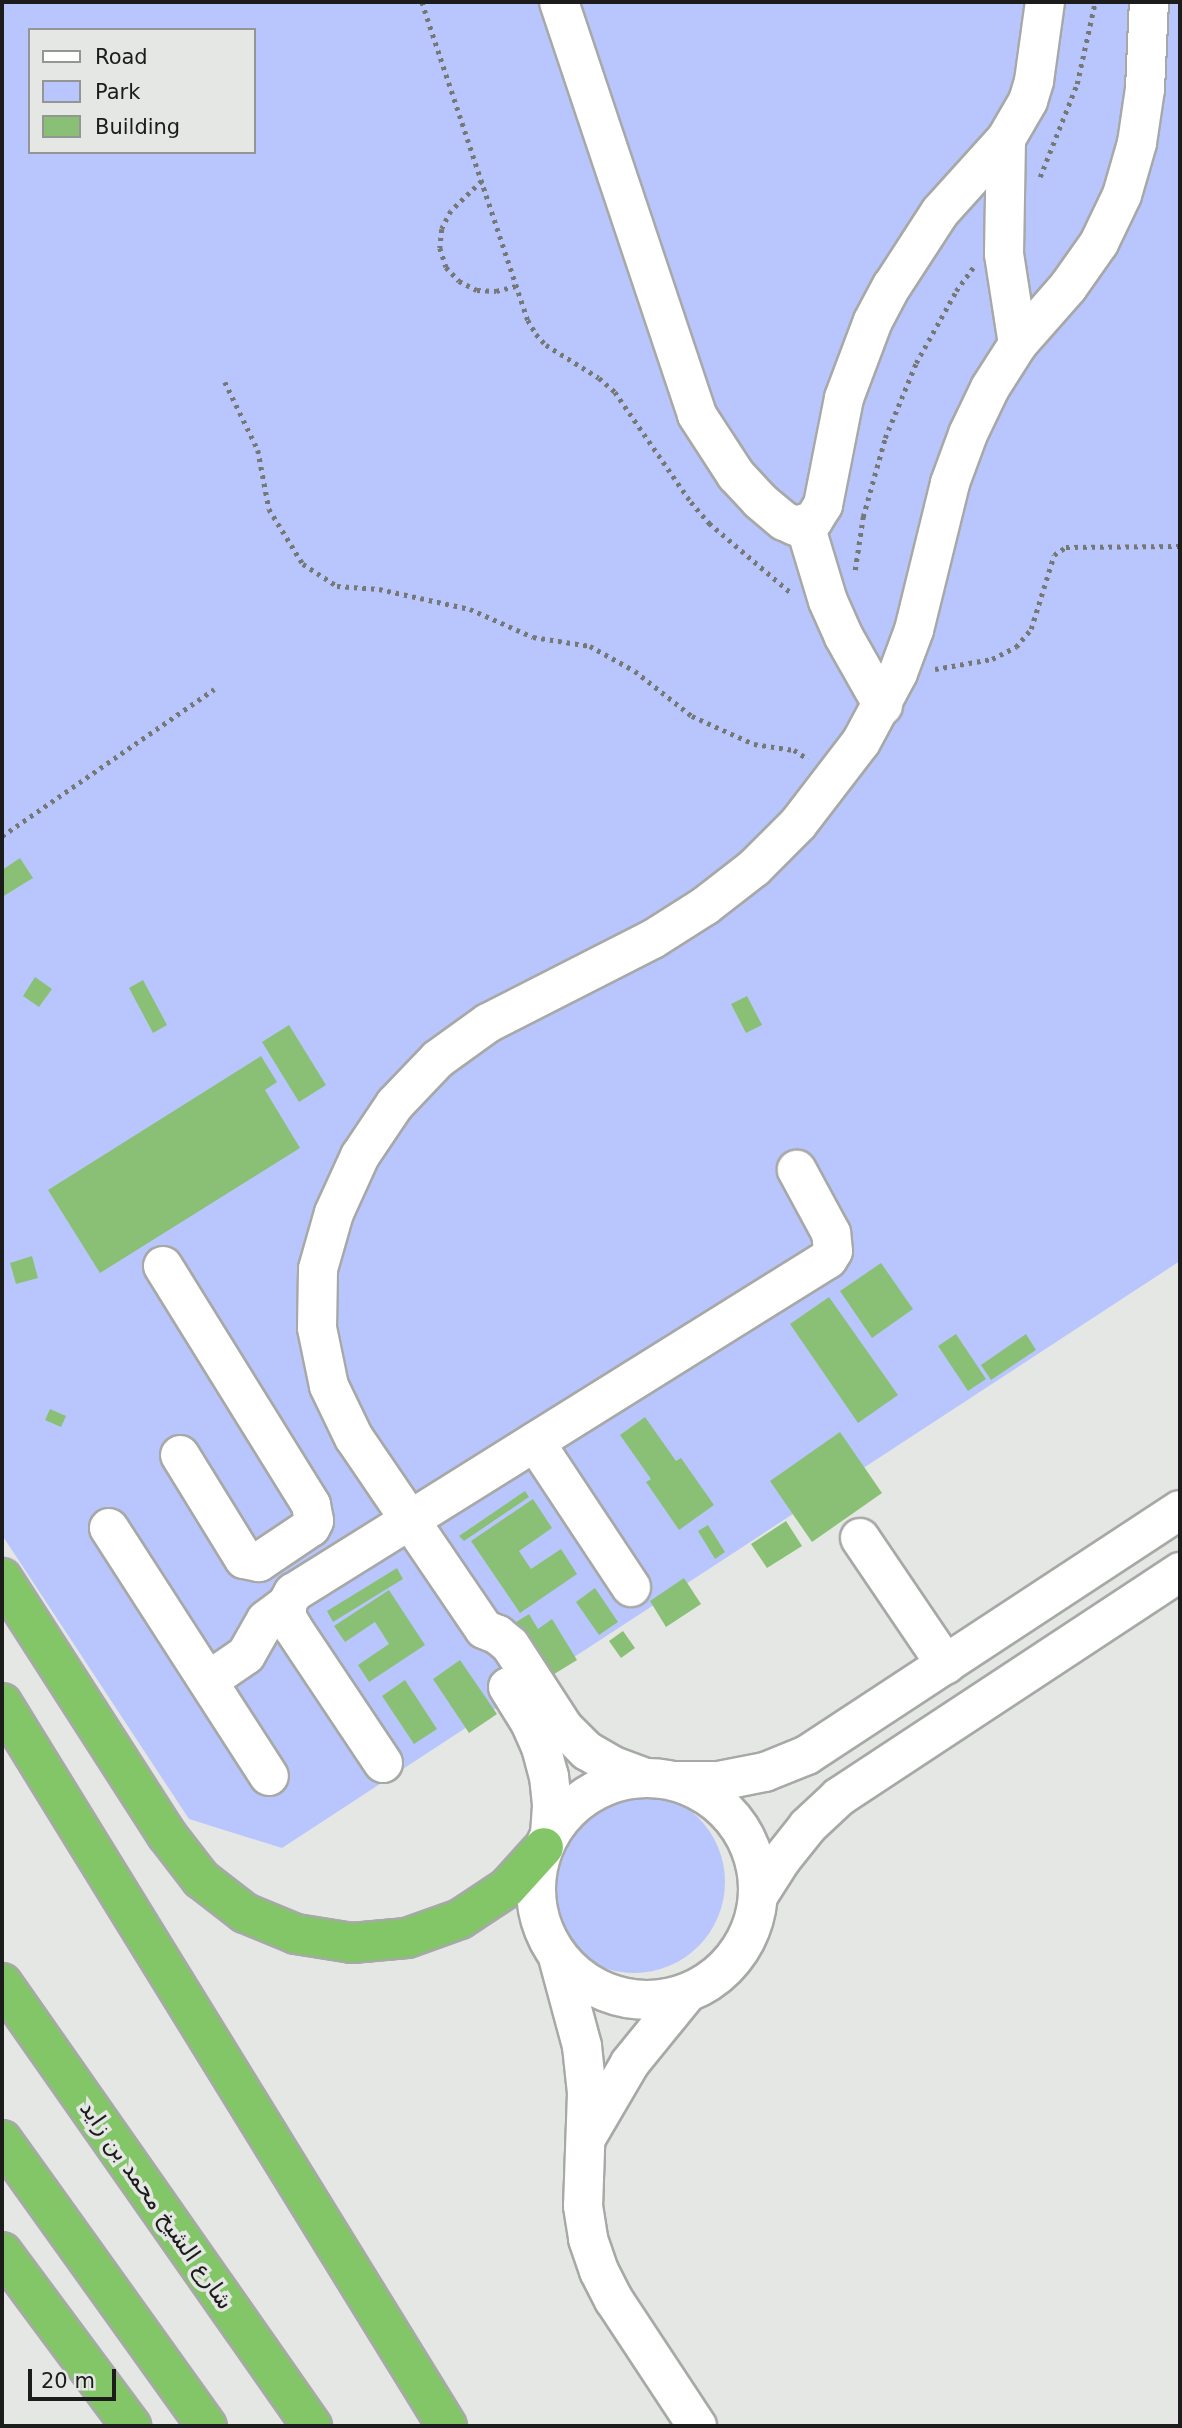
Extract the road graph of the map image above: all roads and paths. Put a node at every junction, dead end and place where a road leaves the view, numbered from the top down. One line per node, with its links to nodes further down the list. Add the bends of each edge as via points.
1 (422, 2): 7 (path)
2 (559, 2): 13 (street, via 697,415 736,475 760,501 794,526)
3 (1045, 2): 6 (street, via 1034,81)
4 (1095, 2): 8 (path, via 1077,84 1051,155)
5 (1149, 2): 10 (street, via 1145,89 1137,143 1122,195 1099,243)
6 (1012, 130): 8 (street); 13 (street, via 940,212 873,321 844,398)
7 (482, 181): 9 (path); 9 (path, via 451,211 442,229 440,248 446,267 477,290)
8 (1010, 223): 10 (street); 11 (street, via 1006,284); 16 (path, via 943,315 916,363 885,438 863,517)
9 (517, 286): 15 (path, via 536,334 608,385 709,523)
10 (1042, 315): 11 (street)
11 (1018, 344): 18 (street, via 990,388 950,483 927,583)
12 (225, 382): 19 (path, via 258,450 269,509 303,564 337,586 379,589 470,609 533,637 590,646 635,671 692,716 754,744 794,750)
13 (812, 520): 16 (street); 18 (street, via 828,601 850,649)
14 (1180, 546): 18 (path, via 1066,547 1054,555 1031,629 1016,647 992,659)
15 (792, 593)
16 (850, 598): 18 (street, via 872,637)
17 (214, 690): 20 (path)
18 (890, 690): 19 (street)
19 (838, 777): 26 (street, via 763,859 705,906 653,939 488,1023 438,1059 395,1104 360,1156 334,1213 318,1269 317,1328 329,1385 354,1438)
20 (2, 836)
21 (797, 1170): 23 (street, via 831,1233 833,1251 828,1259)
22 (163, 1266): 29 (street, via 314,1513 312,1527)
23 (535, 1442): 26 (street); 32 (street)
24 (180, 1455): 29 (street, via 244,1559 259,1562)
25 (1180, 1510): 35 (street)
26 (408, 1520): 33 (street); 34 (street)
27 (109, 1528): 36 (street)
28 (860, 1538): 35 (street)
29 (288, 1546): 33 (street)
30 (1180, 1572): 42 (street, via 839,1797 801,1835)
31 (2, 1578): 41 (highway, via 167,1835 201,1879 245,1913 296,1934 352,1943 407,1938 460,1919 507,1888)
32 (631, 1587)
33 (298, 1592): 36 (street, via 266,1620 246,1655); 38 (street, via 287,1617)
34 (484, 1629): 40 (street, via 510,1645 564,1728 587,1751 615,1767); 41 (street, via 486,1653 541,1747 551,1796)
35 (946, 1665): 40 (street, via 807,1755 765,1772 731,1779)
36 (208, 1681): 39 (street)
37 (2, 1703): 52 (highway)
38 (383, 1763)
39 (269, 1776)
40 (659, 1779): 41 (street, via 617,1782 590,1794 567,1812); 42 (street, via 702,1792 727,1811 745,1836 756,1866)
41 (547, 1841): 43 (street, via 537,1874 537,1903)
42 (758, 1896): 45 (street, via 751,1927 736,1956 713,1978)
43 (557, 1955): 45 (street, via 582,1980 615,1996 650,2001); 47 (street, via 582,2046)
44 (2, 1983): 51 (highway, شارع الشيخ محمد بن زايد)
45 (686, 1994): 47 (street, via 630,2063)
46 (2, 2140): 50 (highway)
47 (586, 2140): 53 (street, via 583,2206 598,2271)
48 (2, 2252): 49 (highway)
49 (131, 2426)
50 (207, 2426)
51 (312, 2426)
52 (447, 2426)
53 (697, 2426)

